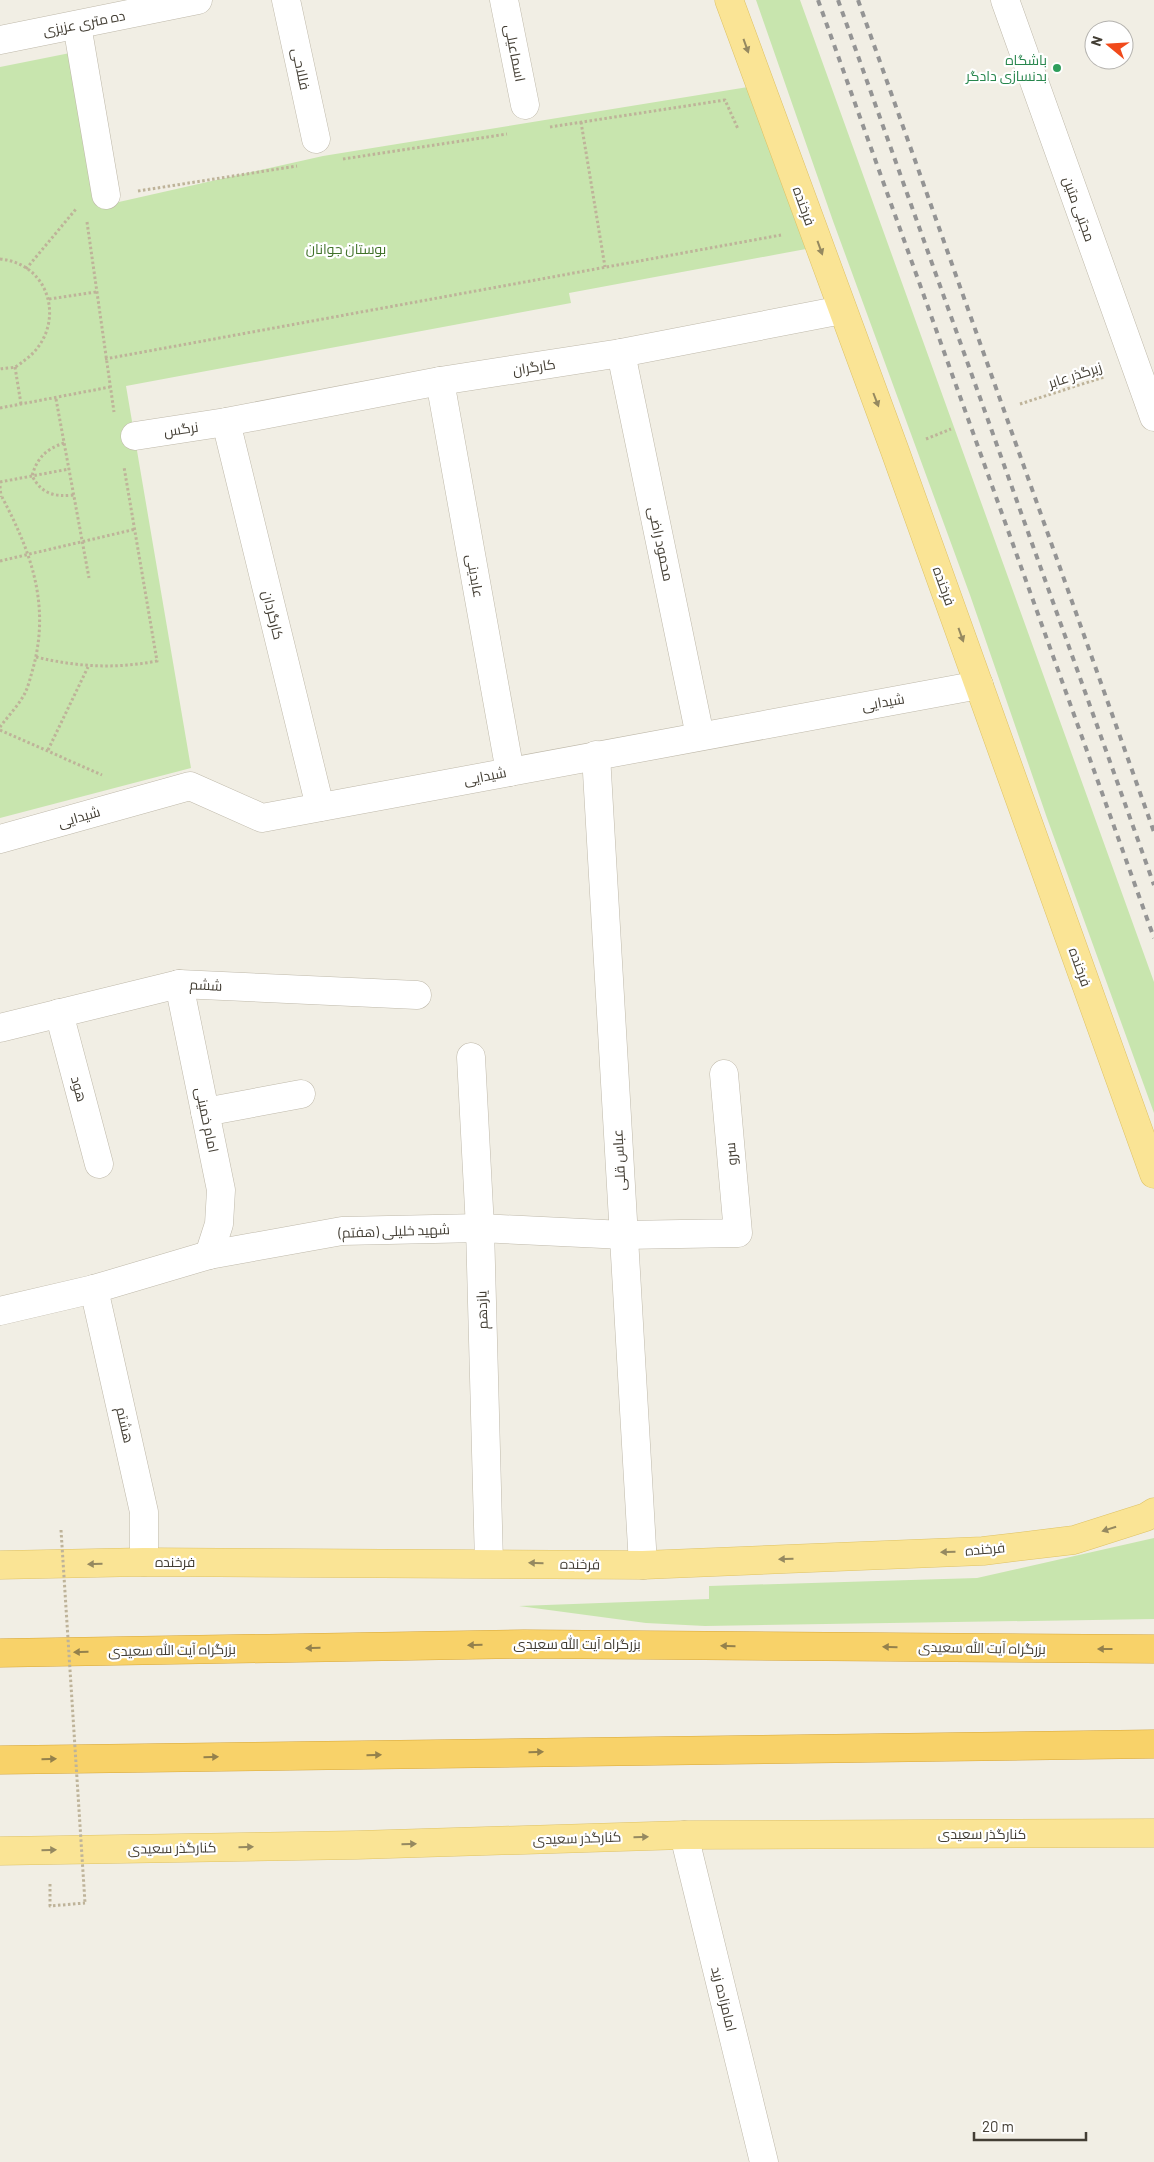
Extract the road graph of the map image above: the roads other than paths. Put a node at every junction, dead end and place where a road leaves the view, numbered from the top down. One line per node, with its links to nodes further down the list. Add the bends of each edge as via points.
1 (198, 0): 6 (street, ده متری عزیزی)
2 (286, 0): 9 (street, فللاحی)
3 (504, 0): 8 (street, اسماعیلی)
4 (729, 0): 11 (main road, فرخنده, one-way to 11)
5 (1004, 0): 14 (street, مجتبی متین)
6 (77, 24): 7 (street, ده متری عزیزی); 10 (street)
7 (0, 40)
8 (525, 105)
9 (316, 139)
10 (95, 197)
11 (842, 310): 12 (street, کارگران); 17 (main road, فرخنده, one-way to 17)
12 (621, 353): 13 (street, کارگران); 18 (street, محمود راضی)
13 (440, 381): 15 (street, کارگران); 20 (street, عابدینی)
14 (1152, 407)
15 (226, 422): 16 (street, نرگس); 21 (street, کارگردان)
16 (135, 436)
17 (979, 684): 18 (street, شیدایی); 32 (main road, فرخنده)
18 (700, 736): 19 (street, شیدایی)
19 (596, 755): 20 (street, شیدایی); 35 (street, عباس قلی)
20 (510, 772): 21 (street, شیدایی)
21 (320, 807): 22 (street, شیدایی, via 262,818 190,786)
22 (0, 839)
23 (180, 984): 24 (street, ششم); 25 (street, ششم); 30 (street, امام خمینی)
24 (418, 995)
25 (59, 1013): 26 (street, ششم); 31 (street, هود)
26 (0, 1028)
27 (471, 1057): 33 (street, یازدهم)
28 (724, 1074): 34 (street, سرو)
29 (301, 1094): 30 (street)
30 (205, 1112): 36 (street, امام خمینی, via 221,1190 219,1224)
31 (98, 1164)
32 (1154, 1174)
33 (480, 1228): 35 (street, شهید خلیلی (هفتم)); 36 (street, شهید خلیلی (هفتم), via 342,1231); 41 (street, یازدهم)
34 (738, 1233): 35 (street, شهید خلیلی (هفتم))
35 (624, 1235): 43 (street, عباس قلی)
36 (209, 1255): 37 (street, شهید خلیلی (هفتم))
37 (94, 1289): 38 (street, شهید خلیلی (هفتم)); 40 (street, هشتم, via 144,1512)
38 (0, 1311)
39 (1154, 1512): 43 (main road, فرخنده, one-way to 43, via 1074,1540 983,1551)
40 (144, 1562): 41 (main road, فرخنده); 42 (main road, فرخنده, one-way to 42)
41 (489, 1563): 43 (main road, فرخنده, one-way to 41)
42 (0, 1565)
43 (643, 1565)
44 (1154, 1649): 45 (highway, بزرگراه آیت الله سعیدی, one-way to 45, via 524,1644)
45 (0, 1653)
46 (1154, 1744): 47 (highway, one-way to 46)
47 (0, 1760)
48 (1154, 1833): 49 (main road, کنارگذر سعیدی)
49 (684, 1835): 50 (main road, کنارگذر سعیدی, one-way to 49, via 347,1846); 51 (street, امامزاده زید)
50 (0, 1851)
51 (764, 2162)

